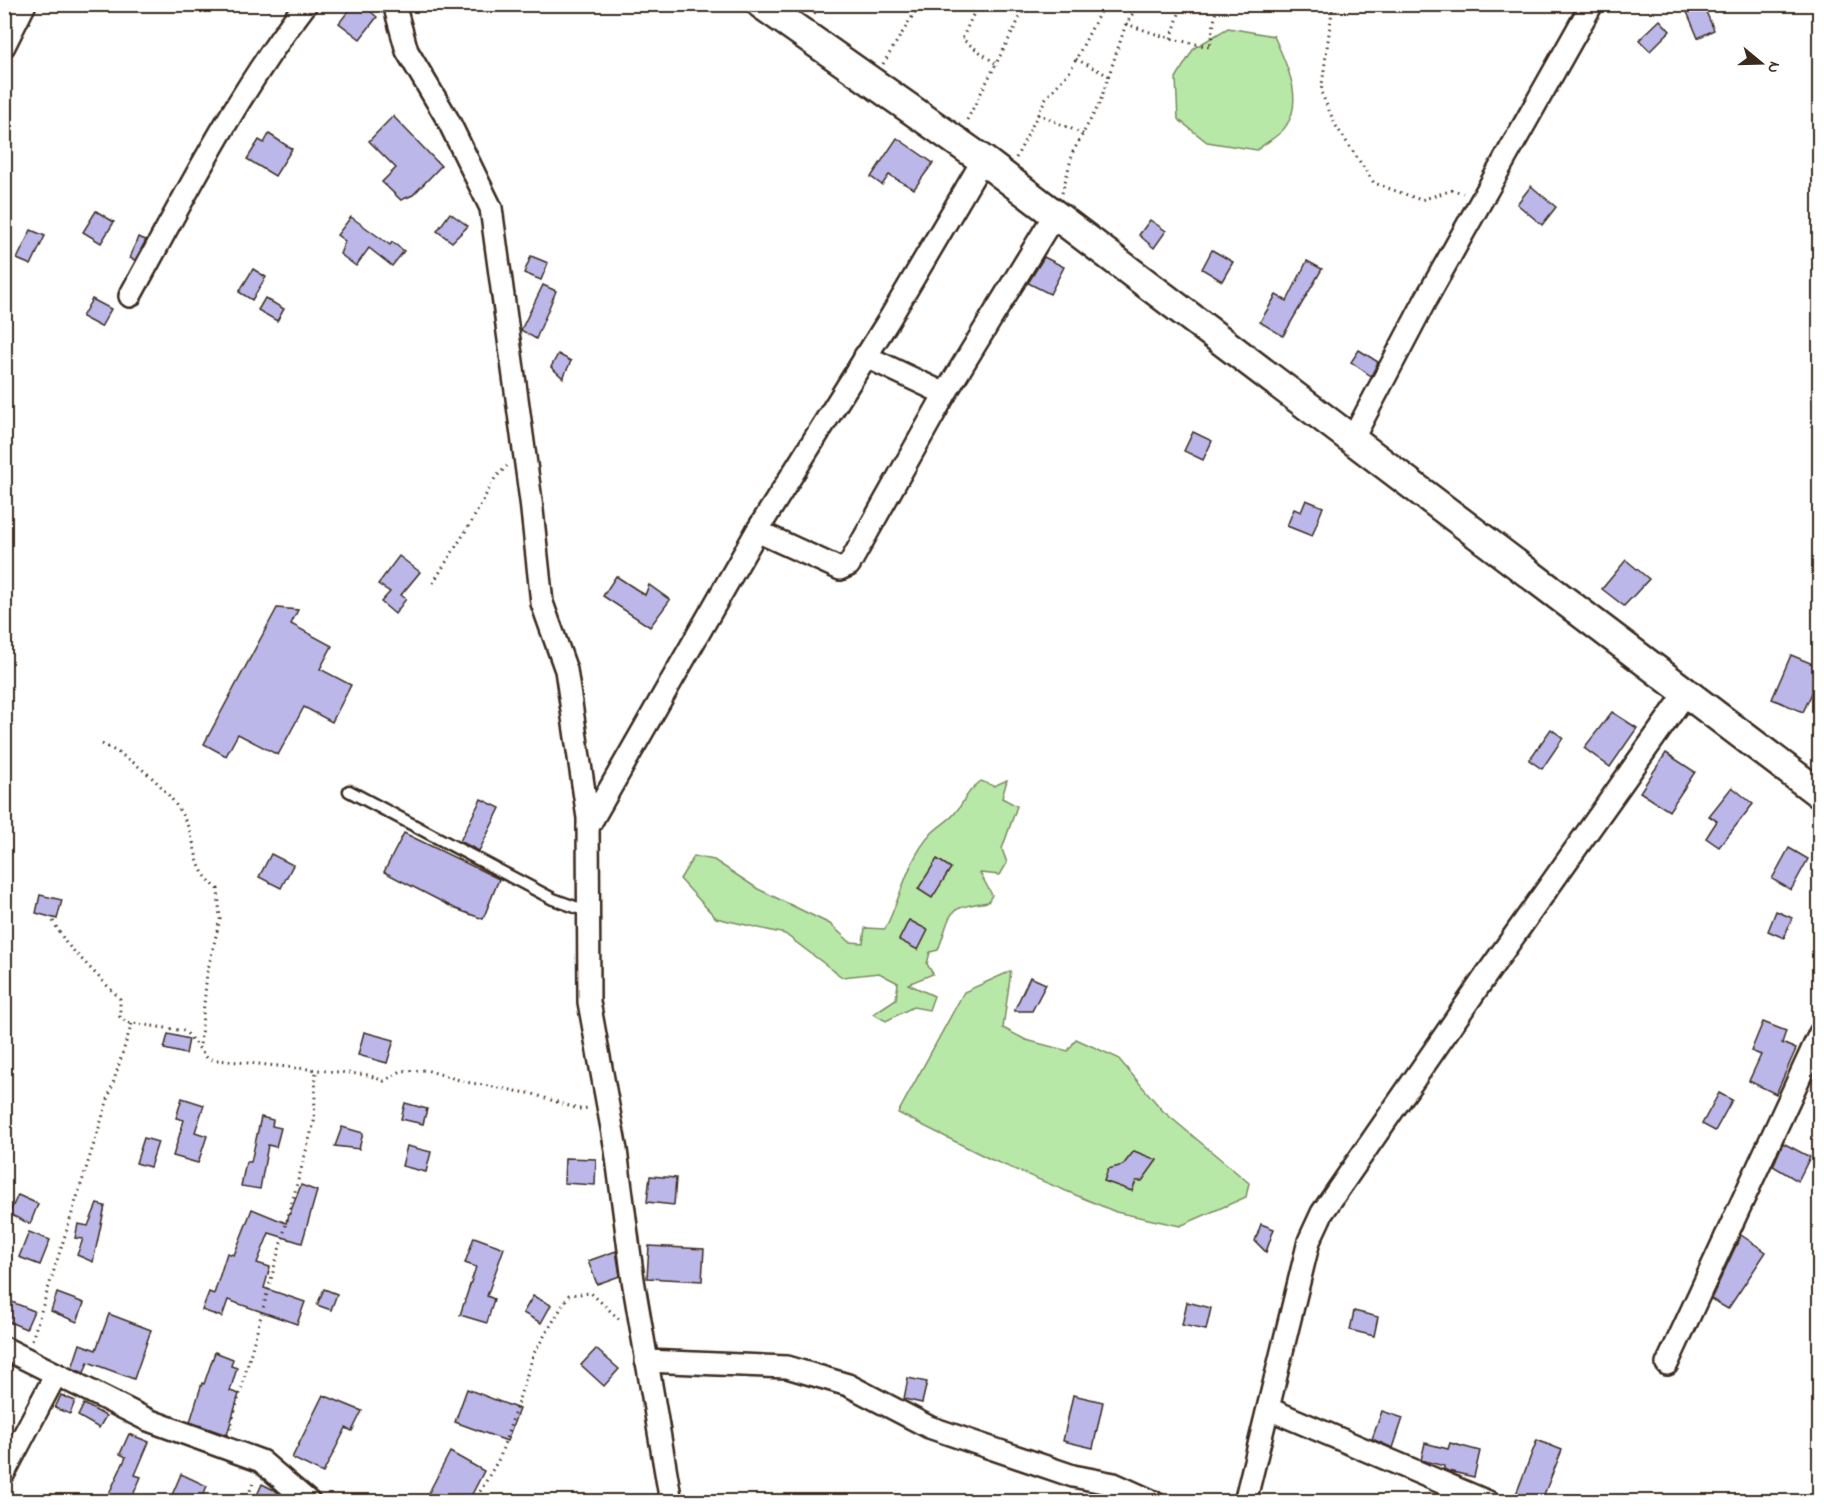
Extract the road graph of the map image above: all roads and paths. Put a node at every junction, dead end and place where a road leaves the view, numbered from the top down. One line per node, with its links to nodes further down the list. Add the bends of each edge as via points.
1 (24, 4): 18 (street)
2 (306, 4): 30 (street, via 269,52)
3 (394, 4): 34 (street, via 407,51 448,120 491,208)
4 (761, 4): 22 (street)
5 (920, 4): 22 (path)
6 (978, 4): 20 (path, via 962,39)
7 (1027, 4): 20 (path)
8 (1104, 4): 19 (path)
9 (1139, 4): 16 (path)
10 (1182, 4): 17 (path)
11 (1217, 4): 17 (path, via 1210,47)
12 (1333, 4): 28 (path, via 1321,92 1336,126 1374,183 1421,200 1453,190)
13 (1592, 4): 28 (street)
14 (1665, 4): 15 (path, via 1668,9)
15 (1684, 8)
16 (1126, 24): 17 (path); 21 (path)
17 (1171, 39)
18 (4, 46)
19 (1076, 58): 21 (path); 23 (path)
20 (996, 63): 25 (path)
21 (1109, 76): 24 (path)
22 (872, 82): 25 (street)
23 (1038, 114): 24 (path); 27 (path)
24 (1083, 134): 29 (path, via 1073,152)
25 (956, 141): 26 (street)
26 (983, 160): 27 (street); 31 (street)
27 (1007, 178): 29 (street)
28 (1481, 200): 33 (street)
29 (1055, 214): 32 (street); 33 (street)
30 (130, 296)
31 (865, 356): 32 (street); 35 (street)
32 (945, 394): 35 (street, via 847,567 840,569)
33 (1352, 440): 37 (street)
34 (524, 451): 36 (path, via 495,478); 41 (street, via 542,603 566,670)
35 (757, 531): 41 (street)
36 (433, 583)
37 (1686, 693): 40 (street); 55 (street, via 1322,1214 1309,1241)
38 (102, 744): 46 (path, via 148,775 176,803 190,831 202,875 218,889 220,920 207,973)
39 (349, 791): 42 (lane, via 553,899)
40 (1820, 794)
41 (588, 827): 42 (street)
42 (590, 912): 48 (street, via 589,1002)
43 (52, 921): 44 (path, via 66,943 120,999 120,1017)
44 (132, 1023): 46 (path, via 185,1031); 51 (path)
45 (1820, 1033): 53 (street)
46 (199, 1048): 47 (path, via 208,1059)
47 (316, 1070): 48 (path, via 368,1075 384,1081 401,1071 426,1070 533,1094 578,1109 591,1108); 56 (path, via 314,1122)
48 (607, 1099): 49 (street)
49 (640, 1326): 52 (street); 59 (path, via 623,1322 591,1293 569,1295 534,1353 500,1457)
50 (4, 1348): 51 (street)
51 (26, 1359): 54 (street)
52 (646, 1361): 60 (street); 61 (street, via 787,1367 848,1385 929,1426 1073,1476 1114,1484)
53 (1667, 1364)
54 (56, 1374): 56 (street, via 148,1420); 57 (street)
55 (1269, 1409): 62 (street); 63 (street)
56 (225, 1448): 58 (street, via 261,1461)
57 (4, 1473)
58 (309, 1502)
59 (474, 1502)
60 (671, 1502)
61 (1154, 1502)
62 (1245, 1502)
63 (1488, 1502)

